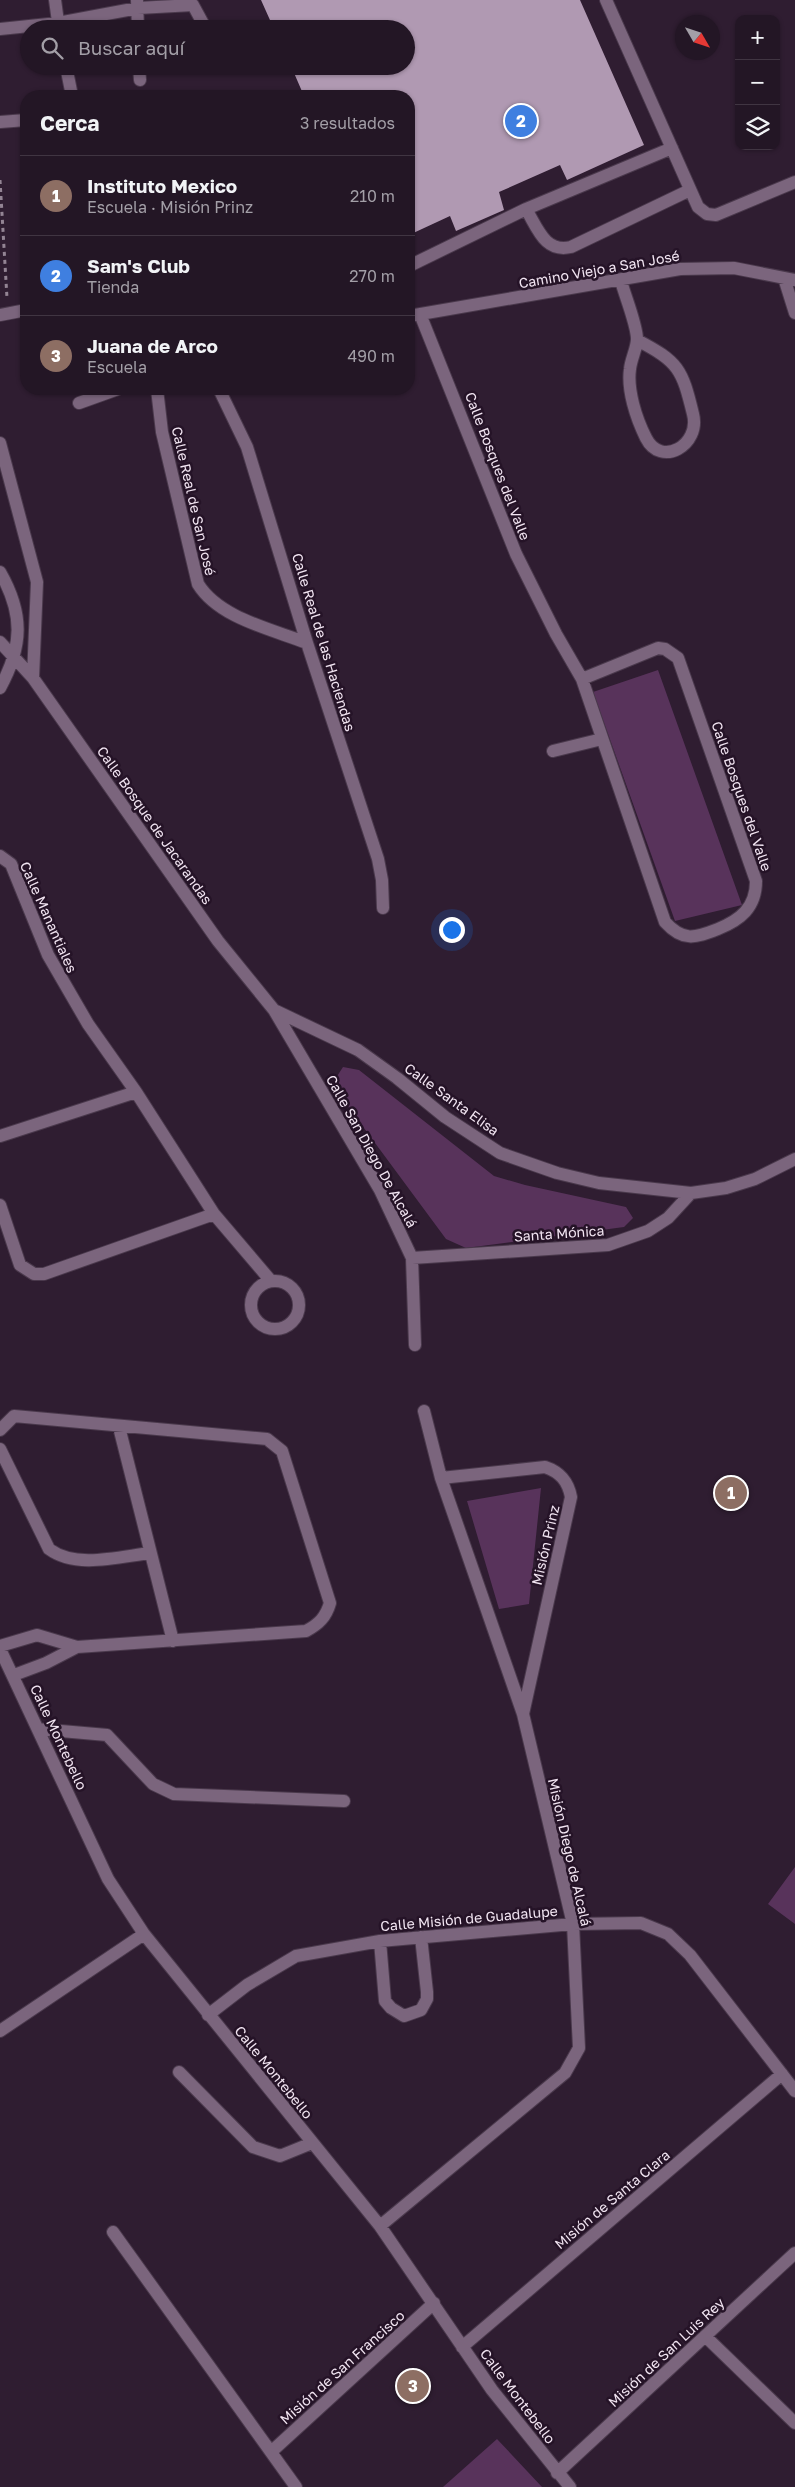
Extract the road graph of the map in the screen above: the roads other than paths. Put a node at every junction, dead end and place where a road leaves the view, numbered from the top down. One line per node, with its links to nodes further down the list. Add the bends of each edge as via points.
1 (54, 0): 5 (street)
2 (606, 0): 17 (street)
3 (191, 2): 4 (street); 8 (street)
4 (138, 4): 6 (street); 7 (street)
5 (57, 20)
6 (80, 20)
7 (138, 20)
8 (201, 20)
9 (20, 28): 10 (street)
10 (0, 29)
11 (68, 75): 14 (street)
12 (140, 75): 13 (street)
13 (140, 80)
14 (71, 90)
15 (20, 120): 16 (street)
16 (0, 122)
17 (672, 148): 19 (street); 20 (street)
18 (795, 182): 19 (street, via 716,215 707,214 698,207)
19 (690, 190): 20 (street, via 562,249 547,243)
20 (526, 210): 21 (street)
21 (415, 263)
22 (789, 279): 23 (street, Camino Viejo a San José, via 734,268 680,269); 25 (street)
23 (621, 280): 27 (street, Camino Viejo a San José); 29 (street)
24 (20, 311): 26 (street)
25 (795, 313)
26 (4, 314)
27 (415, 315)
28 (415, 317): 40 (street, Calle Bosques del Valle, via 516,554)
29 (637, 340): 29 (street, via 629,380 638,418 647,440 654,447 677,451 690,439 693,428 694,418 686,384 682,374 668,359)
30 (102, 395): 33 (street)
31 (157, 395): 37 (street, Calle Real de San José, via 162,432 198,584 208,598 225,611)
32 (222, 395): 37 (street, Calle Real de las Haciendas, via 247,447)
33 (79, 404)
34 (0, 443): 39 (street, via 37,582)
35 (0, 572): 38 (street, via 16,610 19,629)
36 (0, 642): 38 (street, Calle Bosque de Jacarandas)
37 (307, 643): 45 (street, Calle Real de las Haciendas, via 378,859)
38 (14, 656): 39 (street, Calle Bosque de Jacarandas); 41 (street)
39 (33, 678): 46 (street, Calle Bosque de Jacarandas, via 218,941)
40 (582, 679): 42 (street, Calle Bosques del Valle); 42 (street, Calle Bosques del Valle, via 658,648 666,649 678,658 756,881 753,897 736,921 697,937 680,934 665,922)
41 (0, 688)
42 (602, 739): 43 (street)
43 (553, 751)
44 (0, 856): 47 (street, Calle Manantiales, via 11,864 62,982)
45 (383, 908)
46 (274, 1010): 50 (street, Calle Santa Elisa, via 358,1050 445,1117 500,1153 557,1173 599,1183); 53 (street, Calle San Diego De Alcalá, via 380,1190)
47 (136, 1092): 48 (street); 52 (street, Calle Manantiales)
48 (0, 1136)
49 (795, 1159): 50 (street, Calle Santa Elisa, via 755,1179 726,1188)
50 (691, 1193): 53 (street, Santa Mónica, via 668,1218 648,1231 608,1245)
51 (0, 1205): 52 (street, via 20,1265 34,1274 44,1274)
52 (214, 1214): 54 (street, Calle Manantiales)
53 (412, 1258): 55 (street, Calle San Diego De Alcalá)
54 (271, 1281)
55 (414, 1345)
56 (424, 1411): 60 (street, Misión Diego de Alcalá)
57 (119, 1427): 58 (street, via 14,1416); 61 (street); 62 (street, via 258,1437 276,1444 282,1451 330,1603 327,1614 306,1631)
58 (0, 1430)
59 (0, 1450): 61 (street, via 49,1548 56,1554 76,1561)
60 (441, 1478): 66 (street, Misión Diego de Alcalá); 66 (street, Misión Prinz, via 545,1467 556,1471 570,1488 571,1497)
61 (150, 1554): 62 (street)
62 (173, 1640): 63 (street)
63 (77, 1647): 64 (street, via 37,1635); 65 (street)
64 (0, 1648): 65 (street, Calle Montebello)
65 (14, 1675): 67 (street, Calle Montebello)
66 (523, 1714): 69 (street, Misión Diego de Alcalá)
67 (38, 1729): 68 (street, via 107,1735 153,1784 174,1794); 70 (street, Calle Montebello, via 108,1879)
68 (344, 1801)
69 (572, 1924): 71 (street, Calle Misión de Guadalupe); 76 (street, Calle Misión de Guadalupe, via 642,1923 668,1934 690,1955); 79 (street, Misión Diego de Alcalá, via 579,2048 571,2065)
70 (144, 1934): 73 (street, Calle Montebello); 74 (street)
71 (421, 1937): 72 (street, Calle Misión de Guadalupe); 72 (street, via 427,1999 421,2010 404,2016 391,2008 386,2000)
72 (380, 1941): 73 (street, Calle Misión de Guadalupe, via 296,1956 254,1981)
73 (208, 2015): 78 (street, Calle Montebello)
74 (0, 2031)
75 (179, 2072): 78 (street, via 252,2147 280,2156)
76 (782, 2074): 77 (street, Calle Misión de Guadalupe); 84 (street, Misión de Santa Clara)
77 (795, 2091)
78 (312, 2143): 79 (street, Calle Montebello)
79 (380, 2226): 82 (street, Calle Montebello)
80 (113, 2232): 86 (street)
81 (795, 2253): 83 (street, Misión de San Luis Rey)
82 (434, 2303): 84 (street, Calle Montebello); 86 (street, Misión de San Francisco)
83 (705, 2336): 85 (street); 87 (street, Misión de San Luis Rey)
84 (462, 2346): 87 (street, Calle Montebello)
85 (795, 2423)
86 (271, 2452): 88 (street)
87 (557, 2473): 89 (street, Calle Montebello)
88 (296, 2487)
89 (570, 2487)

